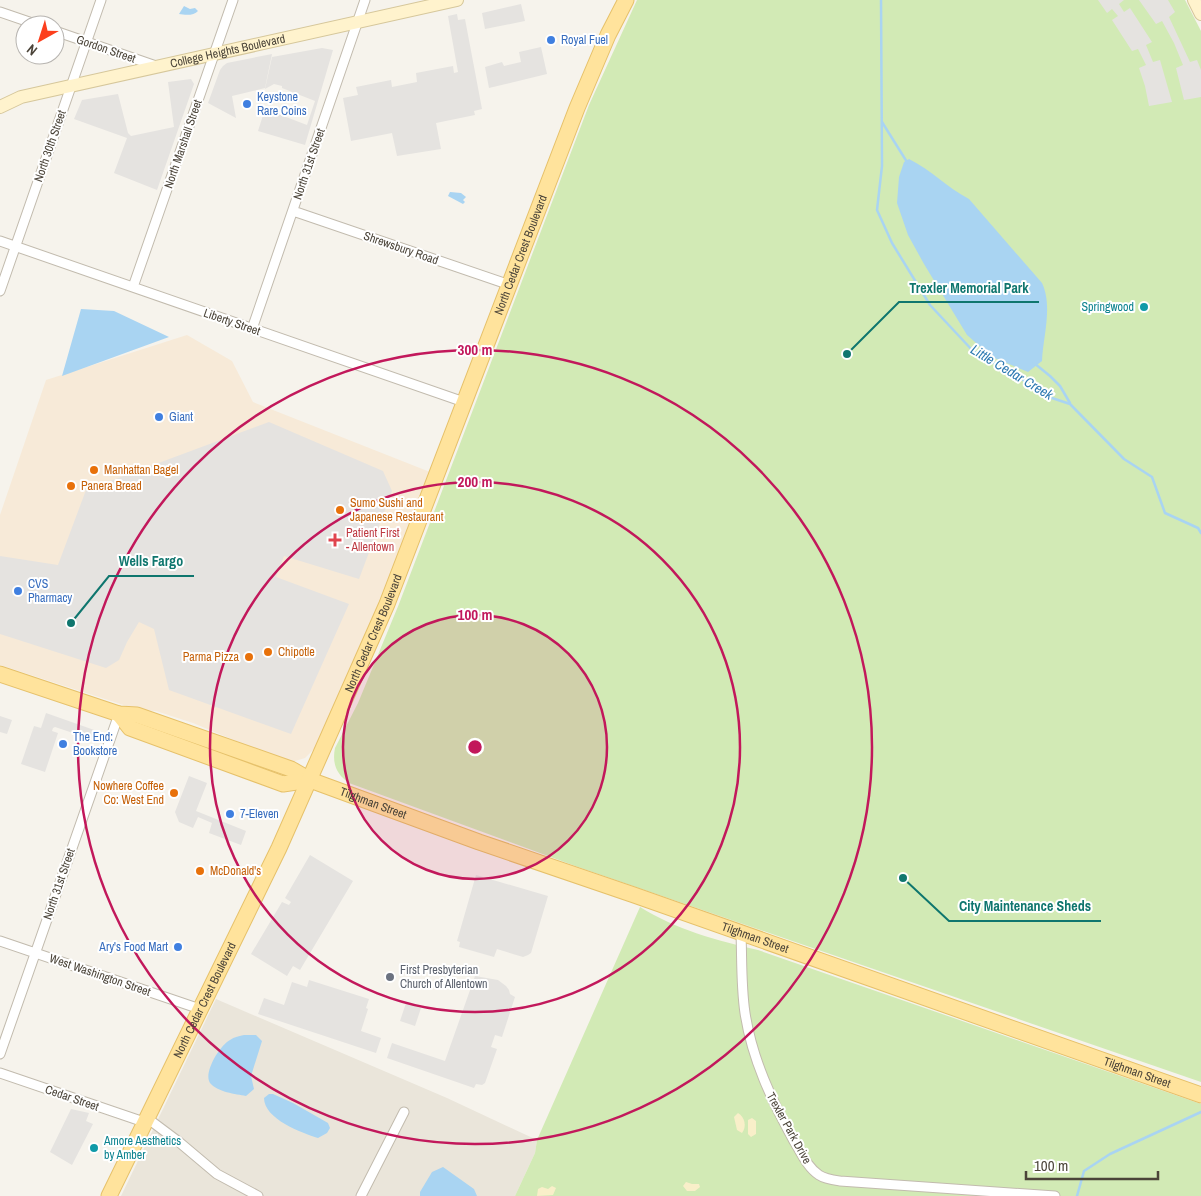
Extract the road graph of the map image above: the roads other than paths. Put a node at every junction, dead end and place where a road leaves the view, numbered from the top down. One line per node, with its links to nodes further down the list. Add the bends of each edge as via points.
1 (101, 0): 12 (street, North 30th Street)
2 (233, 0): 13 (street, North Marshall Street)
3 (365, 0): 10 (street, North 31st Street)
4 (457, 0): 10 (street, College Heights Boulevard)
5 (626, 0): 20 (main road, North Cedar Crest Boulevard, via 577,108)
6 (1194, 0): 8 (street)
7 (0, 12): 9 (street)
8 (1201, 14)
9 (15, 17)
10 (357, 22): 13 (street, College Heights Boulevard); 17 (street, North 31st Street)
11 (65, 35): 12 (street, Gordon Street)
12 (86, 42): 14 (street, Gordon Street); 15 (street, North 30th Street)
13 (214, 54): 14 (street, College Heights Boulevard); 21 (street, North Marshall Street)
14 (158, 66): 15 (street, College Heights Boulevard)
15 (71, 86): 16 (street, College Heights Boulevard, via 21,97); 19 (street, North 30th Street)
16 (0, 107)
17 (293, 210): 20 (street, Shrewsbury Road); 23 (street, North 31st Street)
18 (0, 241): 19 (street, Liberty Street)
19 (15, 247): 21 (street, Liberty Street); 22 (street, North 30th Street)
20 (510, 285): 24 (main road, North Cedar Crest Boulevard)
21 (133, 288): 23 (street, Liberty Street)
22 (0, 291)
23 (252, 329): 24 (street, Liberty Street)
24 (464, 402): 27 (main road, North Cedar Crest Boulevard, via 387,604)
25 (0, 674): 26 (main road, Tilghman Street)
26 (119, 714): 27 (main road, Tilghman Street, via 136,715 223,745 292,769); 30 (street, North 31st Street)
27 (310, 780): 28 (main road, Tilghman Street); 31 (main road, North Cedar Crest Boulevard)
28 (741, 933): 34 (main road, Tilghman Street); 40 (street, Trexler Park Drive, via 742,980 751,1043 764,1081 782,1118 806,1161 819,1175 840,1182)
29 (0, 941): 30 (street, West Washington Street)
30 (35, 953): 31 (street, West Washington Street); 32 (street, North 31st Street)
31 (200, 1009): 36 (main road, North Cedar Crest Boulevard)
32 (0, 1054)
33 (0, 1073): 36 (street, Cedar Street)
34 (1195, 1093)
35 (404, 1112): 39 (street)
36 (146, 1120): 37 (main road, North Cedar Crest Boulevard); 38 (street, Cedar Street, via 217,1174)
37 (109, 1196)
38 (258, 1196)
39 (361, 1196)
40 (1055, 1196)

